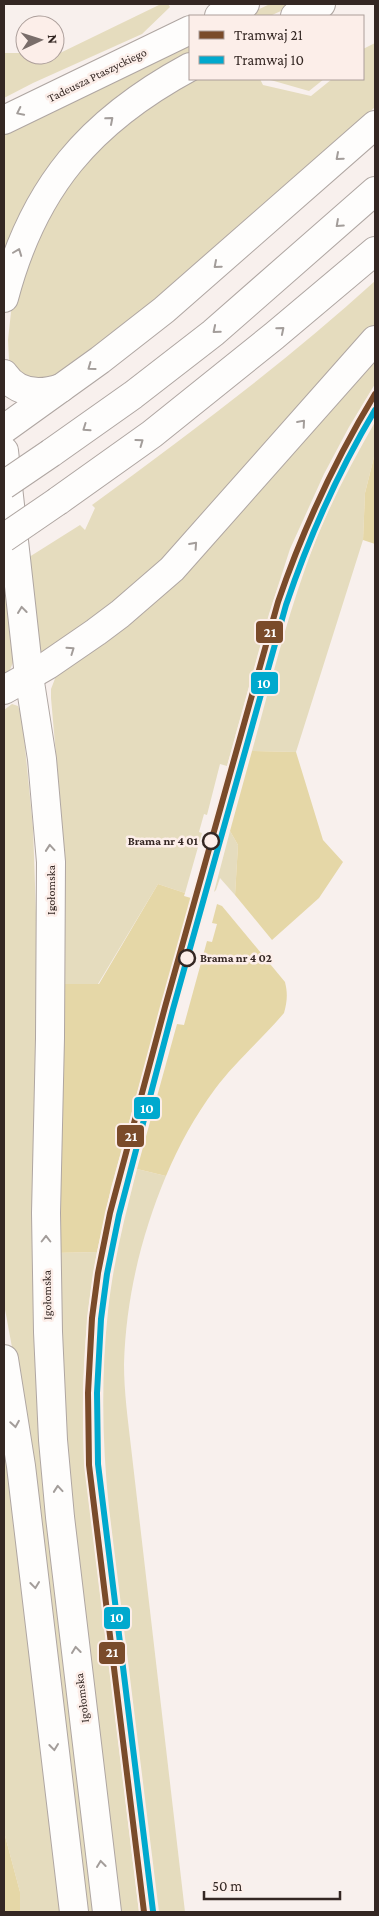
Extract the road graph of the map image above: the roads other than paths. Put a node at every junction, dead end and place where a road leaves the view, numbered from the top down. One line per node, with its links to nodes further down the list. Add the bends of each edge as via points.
1 (245, 4): 3 (main road)
2 (320, 4): 4 (main road)
3 (221, 15)
4 (297, 15)
5 (189, 30): 7 (main road, Tadeusza Ptaszyckiego, one-way to 7)
6 (189, 68): 11 (main road, one-way to 6, via 15,258 29,226 66,165 115,115)
7 (4, 120)
8 (375, 124): 14 (main road, one-way to 14, via 164,310)
9 (375, 191): 17 (main road, one-way to 17, bridge, via 212,333 133,395)
10 (375, 250): 18 (main road, one-way to 10, bridge, via 152,434)
11 (4, 298)
12 (375, 340): 19 (main road, one-way to 12, via 112,620 172,569)
13 (4, 374): 14 (main road, via 14,386 33,393)
14 (62, 388): 15 (main road)
15 (4, 429)
16 (4, 451): 19 (main road, one-way to 16)
17 (4, 485)
18 (4, 538)
19 (30, 676): 20 (main road); 23 (main road, Igołomska, one-way to 19, via 60,1517 50,1386 46,1214 51,862 42,760)
20 (4, 690)
21 (4, 1359): 22 (main road, one-way to 22, via 21,1466)
22 (74, 1912)
23 (107, 1912)

